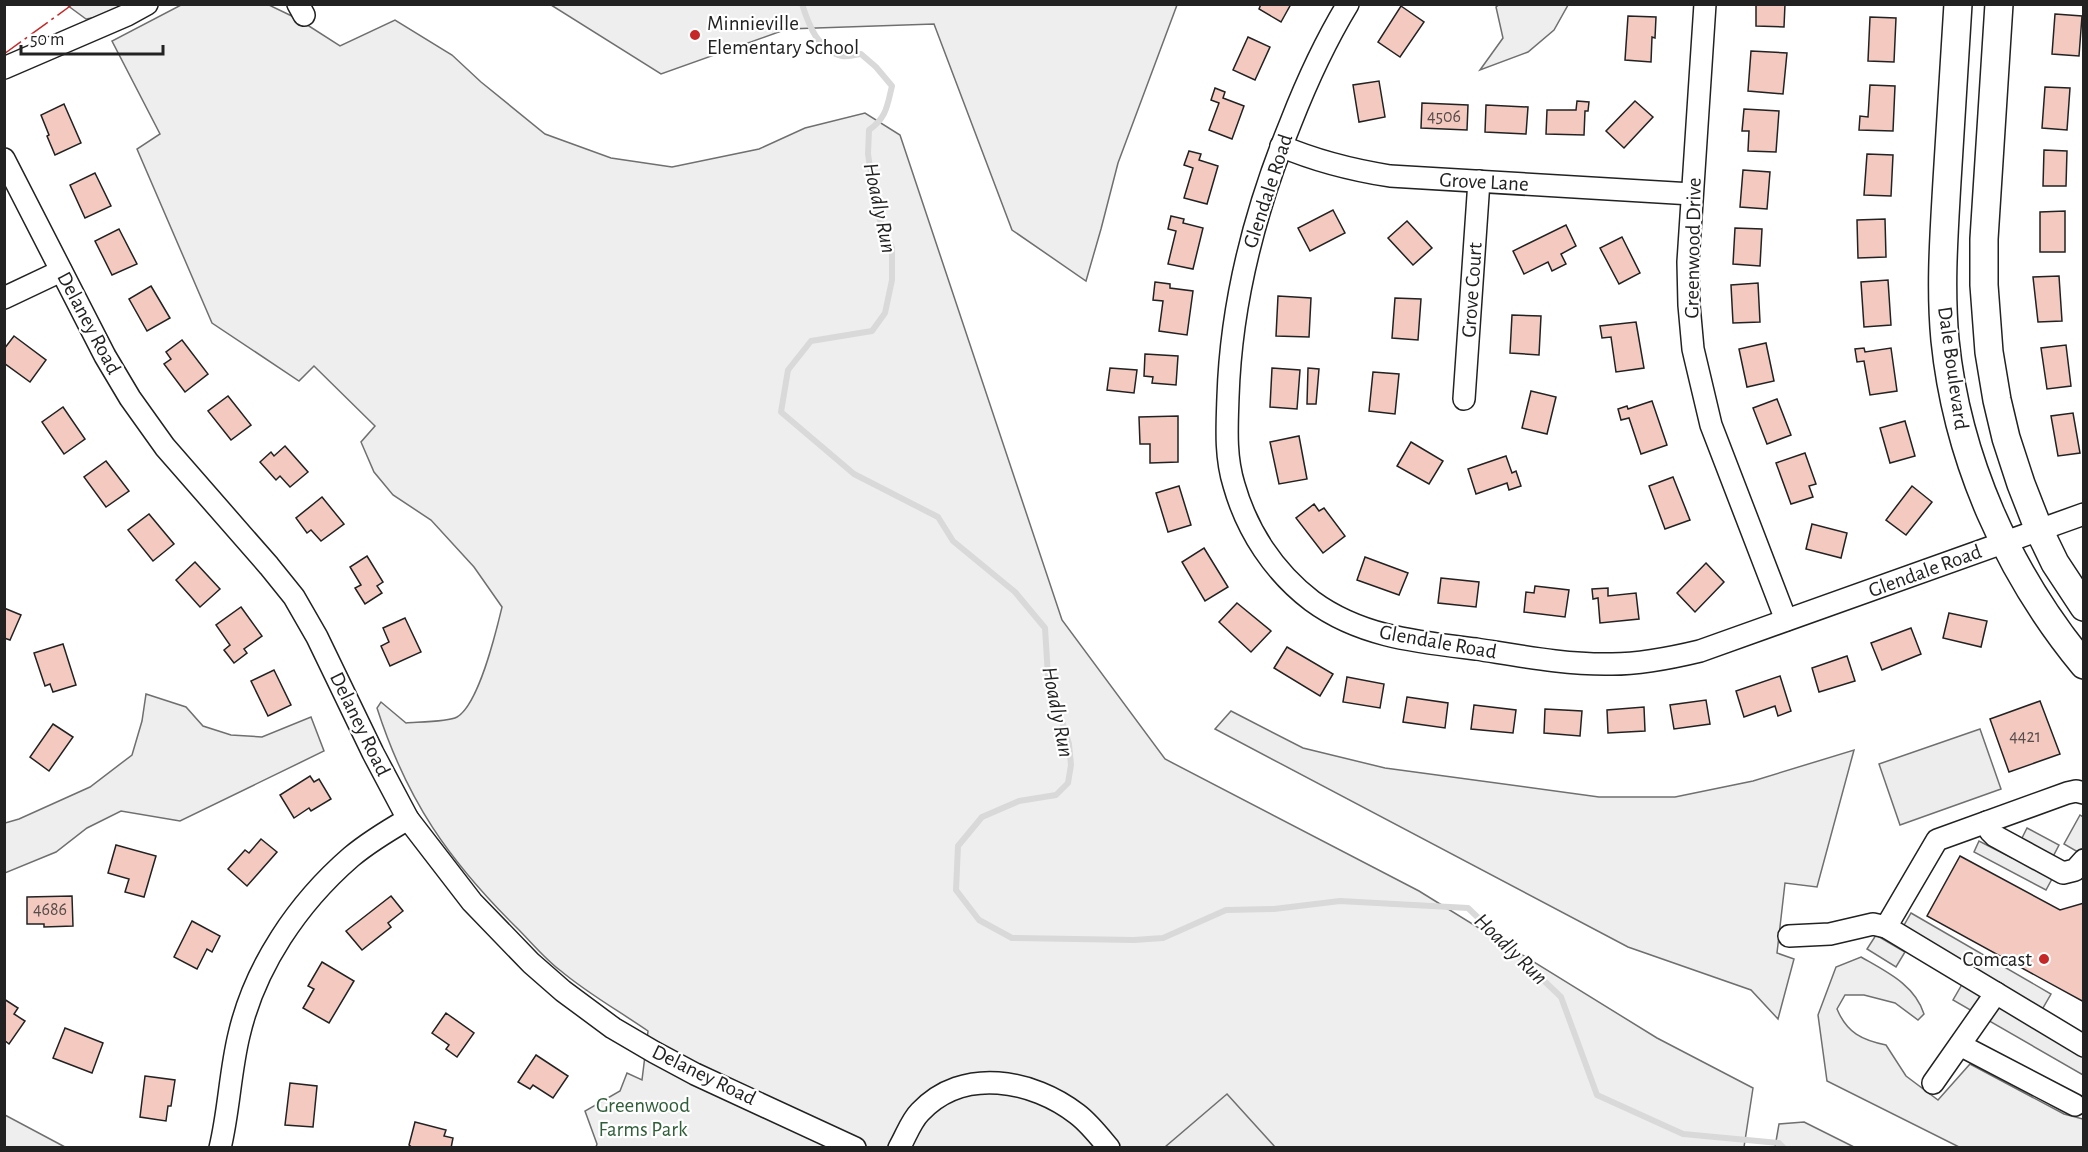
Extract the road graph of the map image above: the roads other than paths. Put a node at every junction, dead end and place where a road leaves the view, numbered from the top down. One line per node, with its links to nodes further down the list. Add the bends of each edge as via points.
1 (147, 4): 6 (street)
2 (1348, 4): 7 (street, Glendale Road, via 1309,76)
3 (1705, 4): 10 (street, Greenwood Drive)
4 (1958, 4): 16 (main road, Dale Boulevard, via 1943,247 1945,340 1968,455 1981,494)
5 (1999, 4): 15 (main road, Dale Boulevard, via 1984,239 1988,341 2006,438)
6 (4, 68)
7 (1281, 146): 9 (street, Grove Lane, via 1359,171); 18 (street, Glendale Road, via 1254,227 1237,302 1228,373 1226,434 1234,485 1246,518 1270,560 1291,582 1313,602 1370,631 1401,639 1568,662 1611,664 1678,657)
8 (4, 159): 11 (street, Delaney Road)
9 (1479, 181): 10 (street, Grove Lane); 13 (street, Grove Court)
10 (1692, 194): 18 (street, Greenwood Drive, via 1689,305 1700,380 1712,425)
11 (61, 271): 12 (street); 21 (street, Delaney Road, via 105,356 165,447 294,597)
12 (4, 298)
13 (1464, 399)
14 (2084, 514): 15 (street, Glendale Road)
15 (2038, 530): 16 (street, Glendale Road); 17 (main road, Dale Boulevard)
16 (2005, 542): 18 (street, Glendale Road); 19 (main road, Dale Boulevard, via 2041,606)
17 (2084, 607)
18 (1786, 620)
19 (2084, 665)
20 (2084, 793): 22 (street, via 2067,793)
21 (408, 819): 31 (street, via 352,856 318,888 275,948 254,988 242,1024); 32 (street, Delaney Road, via 500,933 580,1003 654,1052)
22 (1987, 822): 23 (street, via 1995,836 2063,873 2075,870); 24 (street, via 1937,840)
23 (2084, 860)
24 (1886, 927): 25 (street, via 1873,924 1830,934); 26 (street)
25 (1789, 936)
26 (1996, 993): 27 (street); 28 (street)
27 (1960, 1045): 29 (street); 30 (street)
28 (2084, 1046)
29 (1933, 1083)
30 (2075, 1105)
31 (220, 1148)
32 (855, 1148)
33 (899, 1148): 34 (street, via 921,1111 954,1090 982,1082 1023,1087 1056,1100 1079,1115)
34 (1109, 1148)

